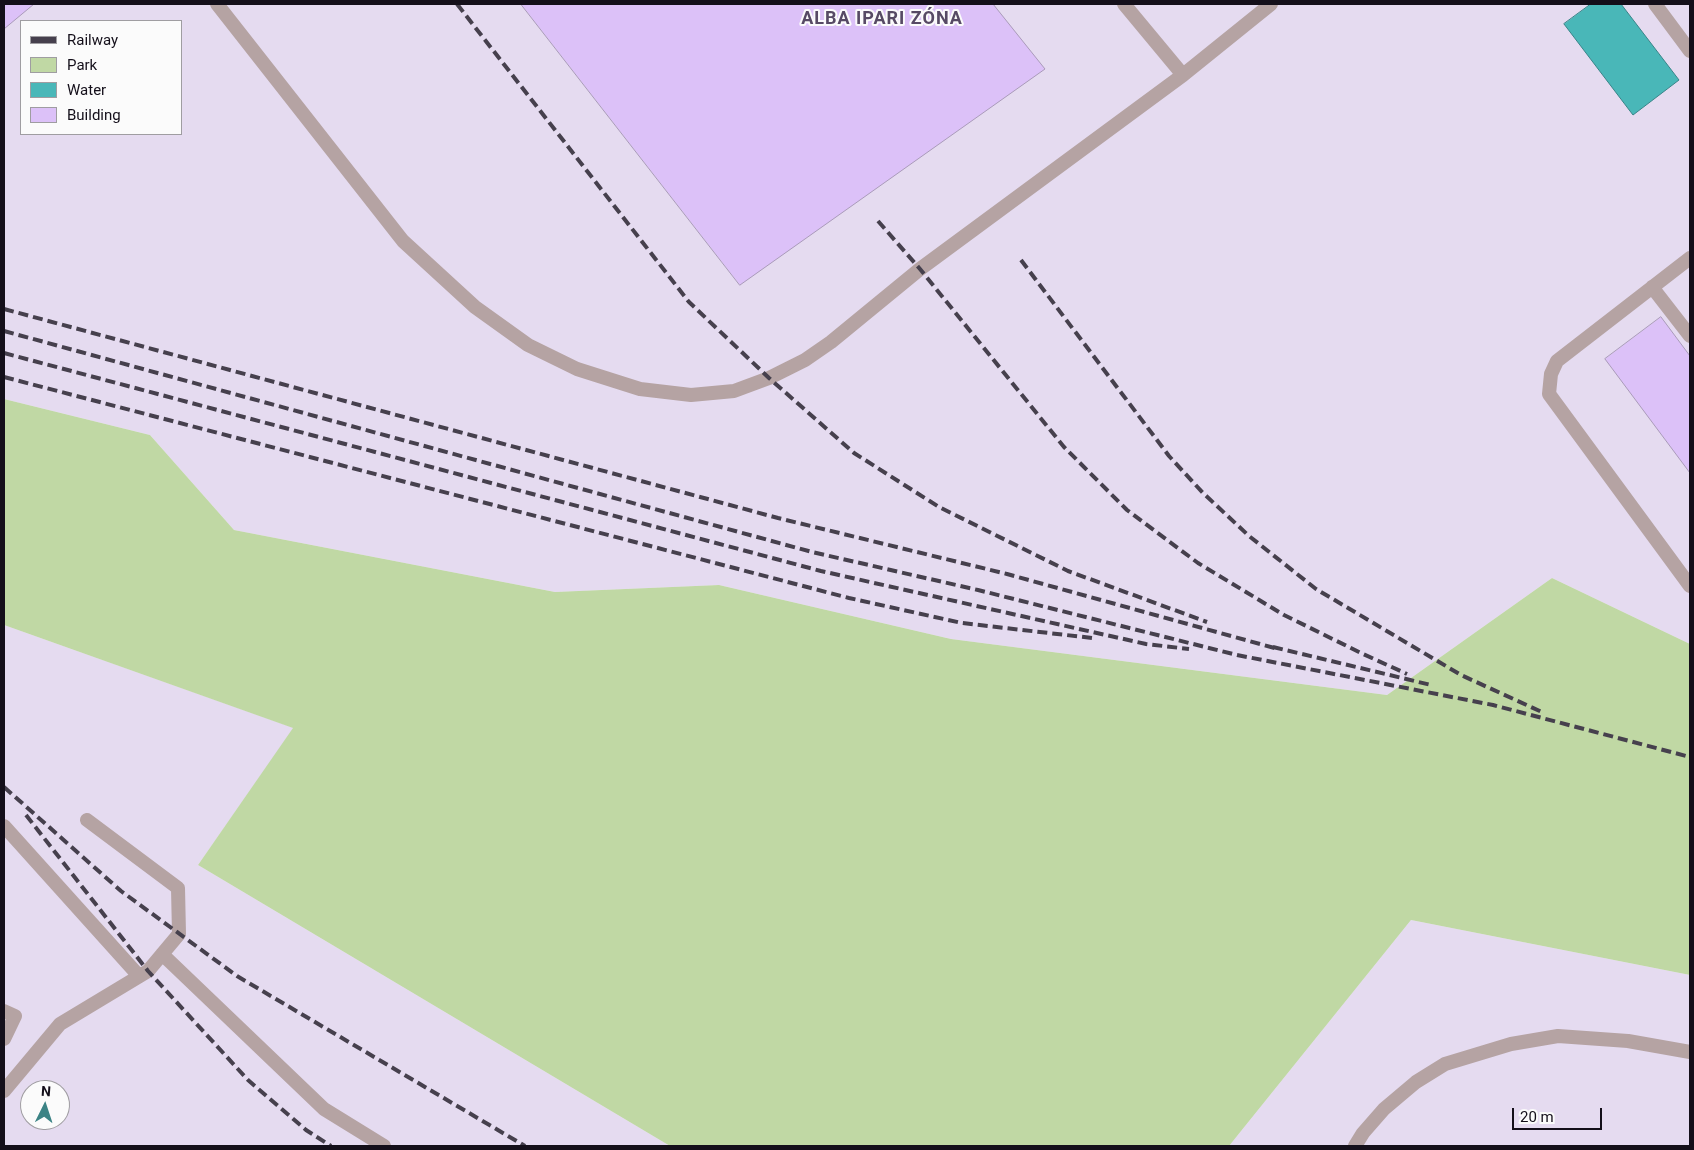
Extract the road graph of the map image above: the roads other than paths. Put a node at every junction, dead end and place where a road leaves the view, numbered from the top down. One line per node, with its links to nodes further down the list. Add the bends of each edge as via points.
1 (217, 4): 6 (lane, via 403,241 475,307 528,345 577,369 640,389 691,395 734,391 805,360)
2 (1124, 4): 6 (lane)
3 (1271, 4): 6 (lane)
4 (1655, 4): 5 (lane)
5 (1690, 51)
6 (1183, 74)
7 (1690, 258): 8 (lane)
8 (1652, 287): 9 (lane); 10 (lane, via 1557,361 1550,374 1549,394)
9 (1690, 336)
10 (1690, 586)
11 (86, 820): 13 (lane, via 178,888 179,934)
12 (4, 826): 14 (lane)
13 (162, 954): 14 (lane, via 148,972); 19 (lane, via 324,1109)
14 (139, 976): 18 (lane, via 60,1024)
15 (4, 1011): 16 (lane, via 15,1016)
16 (4, 1039)
17 (1690, 1052): 20 (lane, via 1628,1041 1558,1036 1510,1044 1445,1064 1416,1082 1384,1109)
18 (4, 1091)
19 (384, 1146)
20 (1356, 1146)

